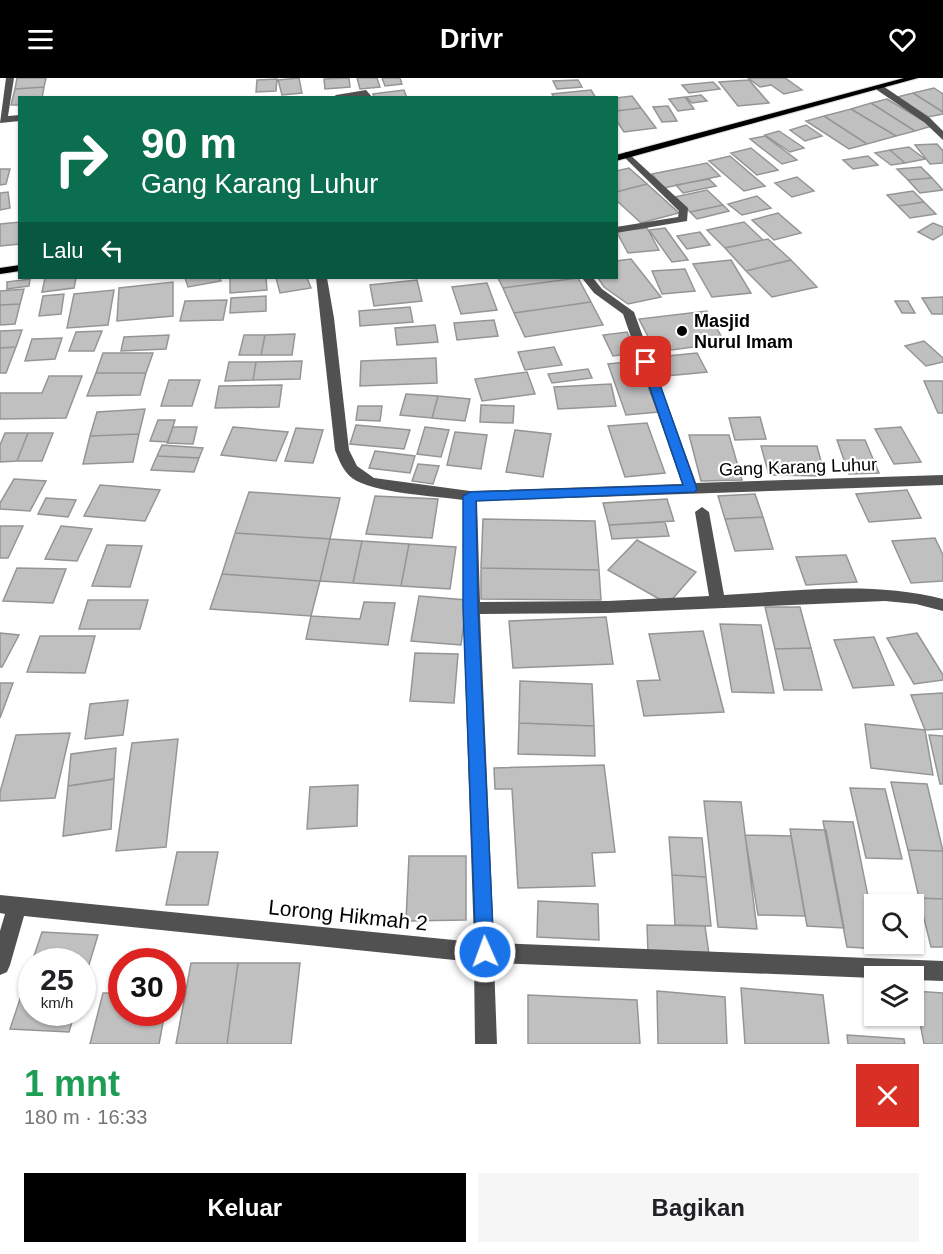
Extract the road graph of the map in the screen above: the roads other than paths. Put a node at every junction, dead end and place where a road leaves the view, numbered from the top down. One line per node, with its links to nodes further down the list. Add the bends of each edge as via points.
1 (10, 78): 7 (street)
2 (914, 78): 3 (main road)
3 (880, 88): 8 (street, via 927,120); 9 (main road)
4 (348, 96): 5 (street)
5 (368, 96)
6 (18, 118): 7 (street)
7 (1, 119)
8 (943, 137)
9 (622, 157): 10 (street, via 684,210 683,219)
10 (618, 230)
11 (18, 268): 12 (main road)
12 (0, 271)
13 (321, 279): 17 (street, Gang Karang Luhur, via 347,466 371,482)
14 (588, 279): 16 (street, via 628,312)
15 (943, 480): 16 (street, Gang Karang Luhur)
16 (691, 489): 17 (street, Gang Karang Luhur)
17 (470, 496): 21 (street)
18 (702, 512): 19 (street)
19 (718, 602): 20 (street, via 885,595); 21 (street, via 608,608)
20 (943, 605)
21 (471, 608): 23 (street)
22 (9, 905): 23 (street, Lorong Hikmah 2); 24 (street)
23 (485, 952): 25 (street, Lorong Hikmah 2); 26 (street)
24 (0, 965)
25 (943, 971)
26 (486, 1044)

